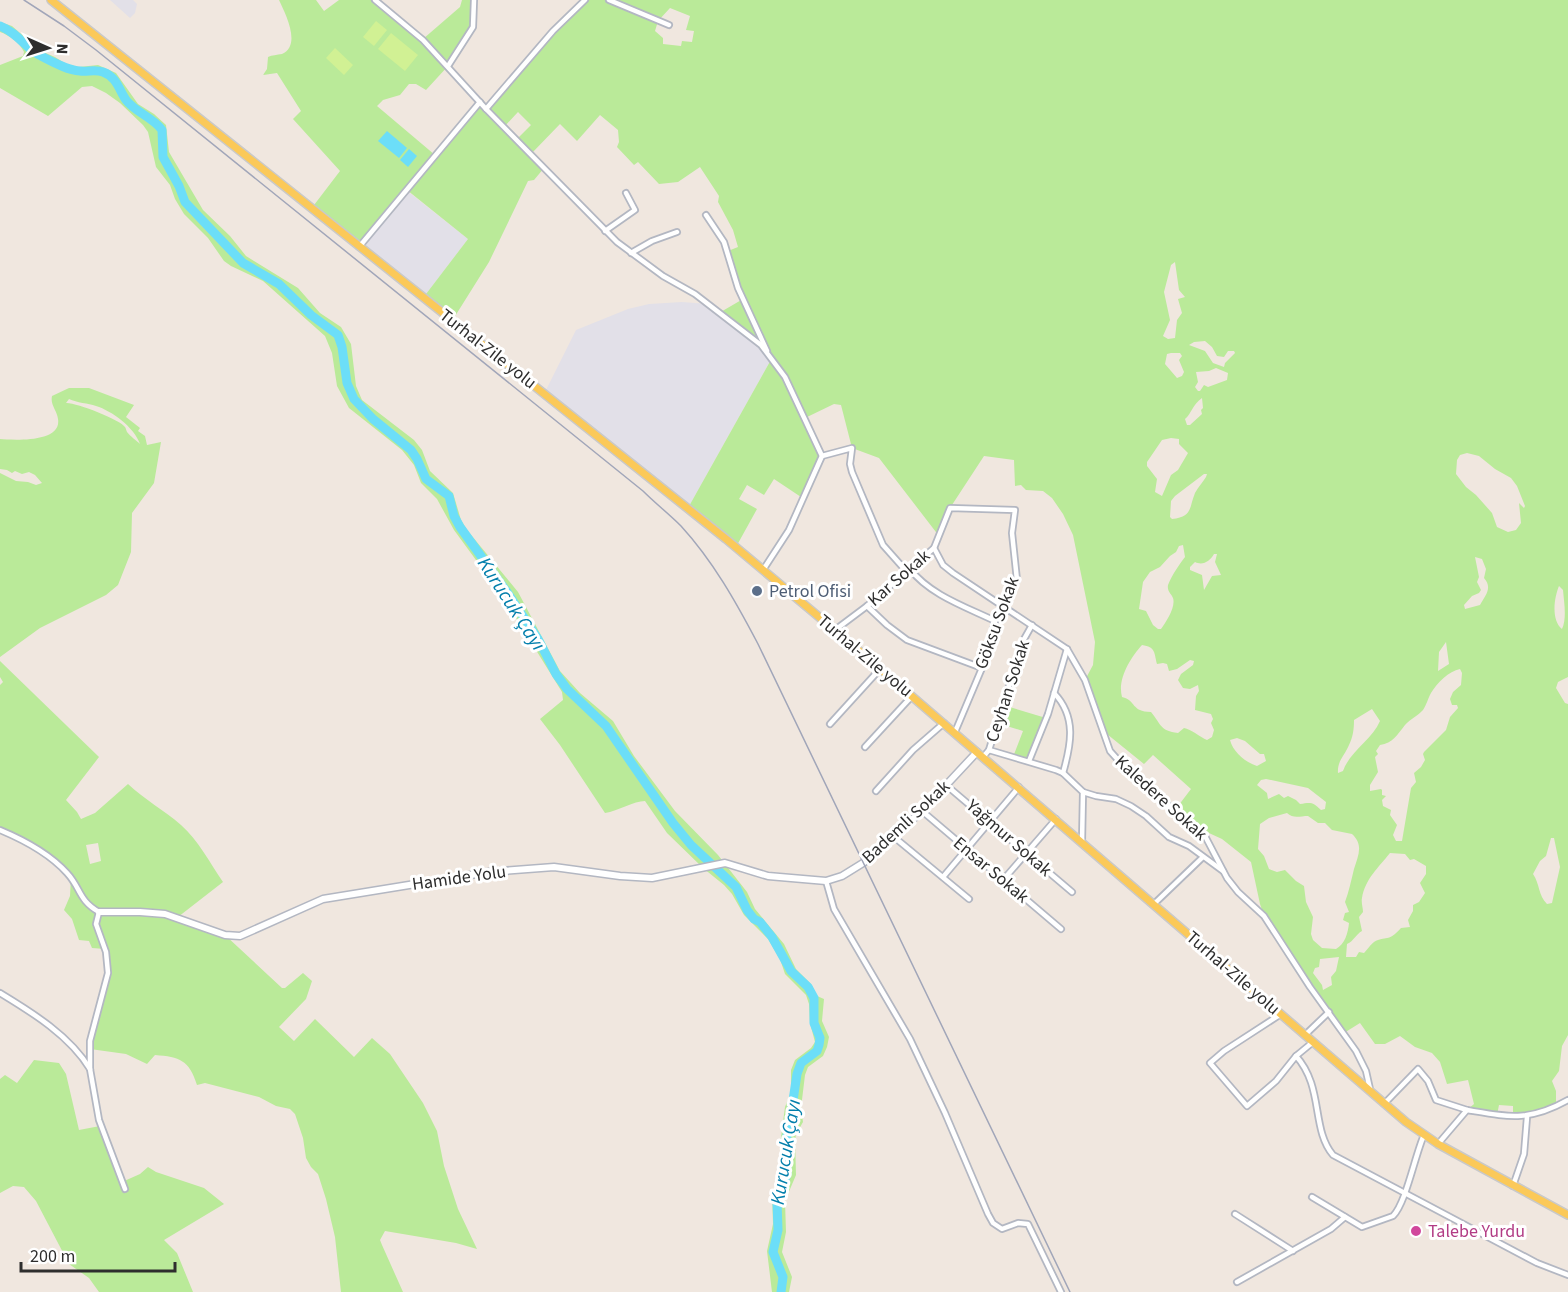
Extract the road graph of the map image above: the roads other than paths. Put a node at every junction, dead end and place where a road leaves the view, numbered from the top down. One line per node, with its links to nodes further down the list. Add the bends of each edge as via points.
1 (51, 0): 14 (main road, Turhal-Zile yolu)
2 (375, 0): 7 (street)
3 (474, 0): 7 (street, via 473,27)
4 (585, 0): 9 (street)
5 (609, 0): 6 (street)
6 (669, 25)
7 (448, 66): 8 (street)
8 (480, 102): 9 (street); 14 (street)
9 (486, 109): 12 (street)
10 (626, 193): 12 (street, via 635,210)
11 (706, 215): 16 (street, via 728,251 738,288)
12 (605, 231): 15 (street)
13 (677, 232): 15 (street)
14 (359, 247): 20 (main road, Turhal-Zile yolu)
15 (631, 253): 16 (street, via 701,299)
16 (769, 355): 17 (street, via 793,393)
17 (822, 456): 20 (street, via 789,530); 21 (street, via 852,448 852,472 883,545)
18 (1015, 510): 19 (street, Kar Sokak, via 950,508); 23 (street, Göksu Sokak, via 1012,540 1017,580)
19 (934, 548): 21 (street, Kar Sokak); 23 (street, Kaledere Sokak, via 943,565)
20 (763, 570): 26 (main road, Turhal-Zile yolu)
21 (909, 570): 22 (street, Kar Sokak); 24 (street, via 944,597)
22 (867, 606): 26 (street, Kar Sokak); 28 (street, via 908,640)
23 (1003, 606): 24 (street, Göksu Sokak); 25 (street, Kaledere Sokak)
24 (995, 621): 28 (street, Göksu Sokak)
25 (1032, 625): 27 (street, Kaledere Sokak); 36 (street, Ceyhan Sokak, via 1023,641)
26 (835, 630): 29 (main road, Turhal-Zile yolu)
27 (1067, 649): 30 (street); 53 (street, Kaledere Sokak, via 1085,680 1110,751 1123,767 1198,828)
28 (981, 668): 34 (street, Göksu Sokak)
29 (880, 669): 31 (main road, Turhal-Zile yolu); 33 (street)
30 (1054, 693): 38 (street); 39 (street, via 1065,708 1070,726 1070,748)
31 (912, 696): 32 (main road, Turhal-Zile yolu); 35 (street)
32 (944, 723): 34 (main road, Turhal-Zile yolu); 42 (street)
33 (830, 724)
34 (955, 732): 37 (main road, Turhal-Zile yolu)
35 (865, 747)
36 (989, 750): 37 (street, Ceyhan Sokak); 38 (street)
37 (980, 754): 40 (street, Bademli Sokak); 41 (main road, Turhal-Zile yolu)
38 (1029, 761): 39 (street)
39 (1063, 774): 43 (street)
40 (946, 785): 44 (street, Bademli Sokak); 46 (street, Yağmur Sokak)
41 (1018, 787): 45 (main road, Turhal-Zile yolu); 46 (street)
42 (876, 791)
43 (1083, 792): 49 (street); 52 (street, via 1131,806 1169,837)
44 (922, 811): 48 (street, Bademli Sokak); 50 (street, Ensar Sokak)
45 (1056, 819): 49 (main road, Turhal-Zile yolu); 51 (street)
46 (990, 821): 50 (street); 51 (street, Yağmur Sokak)
47 (0, 830): 60 (street, via 54,861 71,878 84,902)
48 (894, 837): 54 (street); 56 (street, Bademli Sokak, via 863,863)
49 (1082, 842): 59 (main road, Turhal-Zile yolu)
50 (966, 849): 54 (street); 55 (street, Ensar Sokak)
51 (1026, 853): 55 (street); 57 (street, Yağmur Sokak)
52 (1203, 857): 53 (street); 59 (street)
53 (1223, 871): 63 (street, Kaledere Sokak, via 1238,892 1264,916)
54 (943, 877): 58 (street)
55 (1003, 880): 61 (street, Ensar Sokak)
56 (826, 881): 60 (street, Hamide Yolu, via 768,876 729,864 652,878 554,867 489,872 323,899 240,936 225,935 165,914); 86 (street, via 834,909 910,1039 988,1214 1002,1229 1028,1224)
57 (1072, 892)
58 (969, 899)
59 (1154, 904): 64 (main road, Turhal-Zile yolu)
60 (99, 912): 68 (street, via 96,924 106,952 108,973 90,1041)
61 (1061, 928)
62 (0, 993): 68 (street, via 68,1041)
63 (1329, 1012): 65 (street); 69 (street, Kaledere Sokak, via 1362,1064)
64 (1281, 1014): 65 (main road, Turhal-Zile yolu); 67 (street, via 1210,1062 1247,1106 1276,1081)
65 (1305, 1035): 66 (main road, Turhal-Zile yolu)
66 (1313, 1042): 67 (street); 69 (main road, Turhal-Zile yolu)
67 (1296, 1056): 78 (street, via 1312,1082 1331,1153)
68 (90, 1069): 77 (street, via 100,1126)
69 (1370, 1092): 71 (main road, Turhal-Zile yolu)
70 (1568, 1100): 73 (street)
71 (1384, 1104): 72 (street, via 1418,1069 1436,1100); 74 (main road, Turhal-Zile yolu)
72 (1467, 1110): 73 (street); 75 (street)
73 (1527, 1117): 76 (street, via 1524,1154)
74 (1424, 1135): 75 (main road, Turhal-Zile yolu); 78 (street)
75 (1438, 1144): 76 (main road, Turhal-Zile yolu)
76 (1513, 1186): 81 (main road, Turhal-Zile yolu)
77 (124, 1189)
78 (1404, 1193): 82 (street, via 1391,1217 1365,1227); 84 (street, via 1537,1263)
79 (1312, 1197): 82 (street)
80 (1235, 1214): 83 (street)
81 (1568, 1215)
82 (1345, 1217): 83 (street)
83 (1293, 1251): 85 (street)
84 (1568, 1275)
85 (1237, 1282)
86 (1061, 1292)

